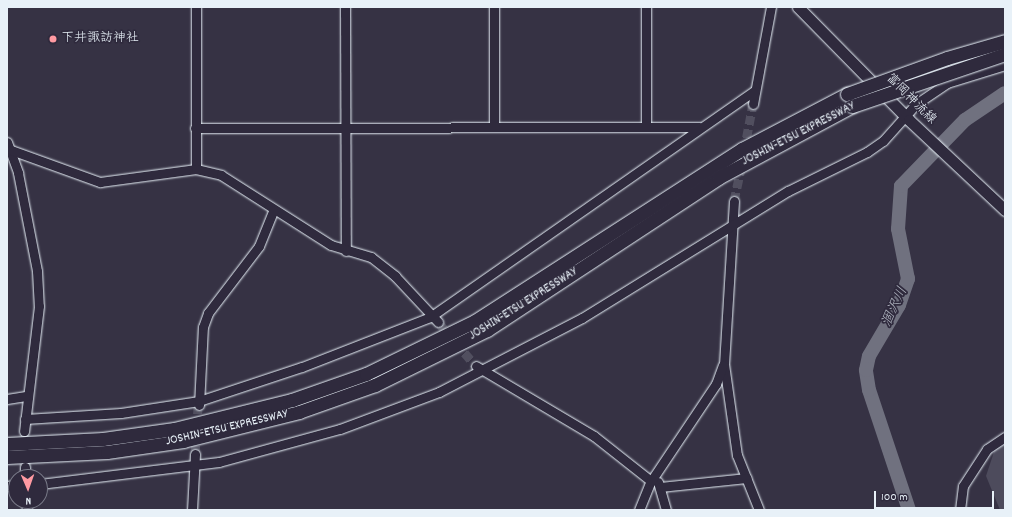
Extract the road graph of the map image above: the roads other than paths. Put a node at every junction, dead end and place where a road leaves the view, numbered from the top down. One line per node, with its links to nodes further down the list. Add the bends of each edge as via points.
1 (196, 7): 18 (street)
2 (346, 7): 14 (street)
3 (494, 7): 16 (street)
4 (646, 7): 15 (street)
5 (771, 7): 10 (street)
6 (798, 7): 13 (main road, 富岡神流線)
7 (1005, 41): 11 (highway, JOSHIN-ETSU EXPRESSWAY, bridge, via 947,58)
8 (1005, 54): 11 (highway, JOSHIN-ETSU EXPRESSWAY, bridge)
9 (1005, 65): 13 (street, via 947,83)
10 (755, 90): 12 (street); 17 (street)
11 (850, 100): 36 (highway, JOSHIN-ETSU EXPRESSWAY, via 742,149 476,320 366,374 292,400 174,429 104,439); 38 (highway, JOSHIN-ETSU EXPRESSWAY, via 718,178 487,330 375,385 298,412 183,441 107,452)
12 (753, 104)
13 (906, 118): 22 (main road, 富岡神流線); 24 (street, via 867,152 788,191)
14 (346, 125): 16 (street); 18 (street); 25 (street)
15 (646, 125): 16 (street); 17 (street)
16 (494, 126)
17 (699, 127): 26 (street, via 495,275)
18 (195, 128): 20 (street)
19 (9, 146): 20 (street, via 100,182); 30 (street, via 37,271 39,306)
20 (196, 169): 23 (street, via 235,183)
21 (734, 201): 24 (street)
22 (1005, 210)
23 (273, 211): 25 (street); 32 (street, via 259,246 208,313 203,327)
24 (731, 226): 28 (street); 29 (street, via 582,318)
25 (346, 250): 26 (street, via 358,252 377,262 395,276)
26 (430, 317): 27 (street); 32 (street)
27 (438, 322)
28 (724, 364): 40 (street, via 716,384); 41 (street, via 737,455)
29 (480, 369): 39 (street, via 340,429); 40 (street, via 594,436)
30 (26, 396): 31 (street); 33 (street)
31 (7, 399)
32 (199, 404): 33 (street, via 121,413)
33 (24, 419): 34 (street)
34 (24, 431)
35 (1005, 437): 48 (street, via 987,449 963,486)
36 (7, 444)
37 (195, 454): 39 (street)
38 (7, 457)
39 (194, 467): 42 (street); 44 (street)
40 (653, 478): 43 (street); 45 (street)
41 (747, 478): 43 (street); 47 (street)
42 (48, 483)
43 (660, 487): 46 (street)
44 (192, 510)
45 (639, 510)
46 (666, 510)
47 (759, 510)
48 (960, 510)

